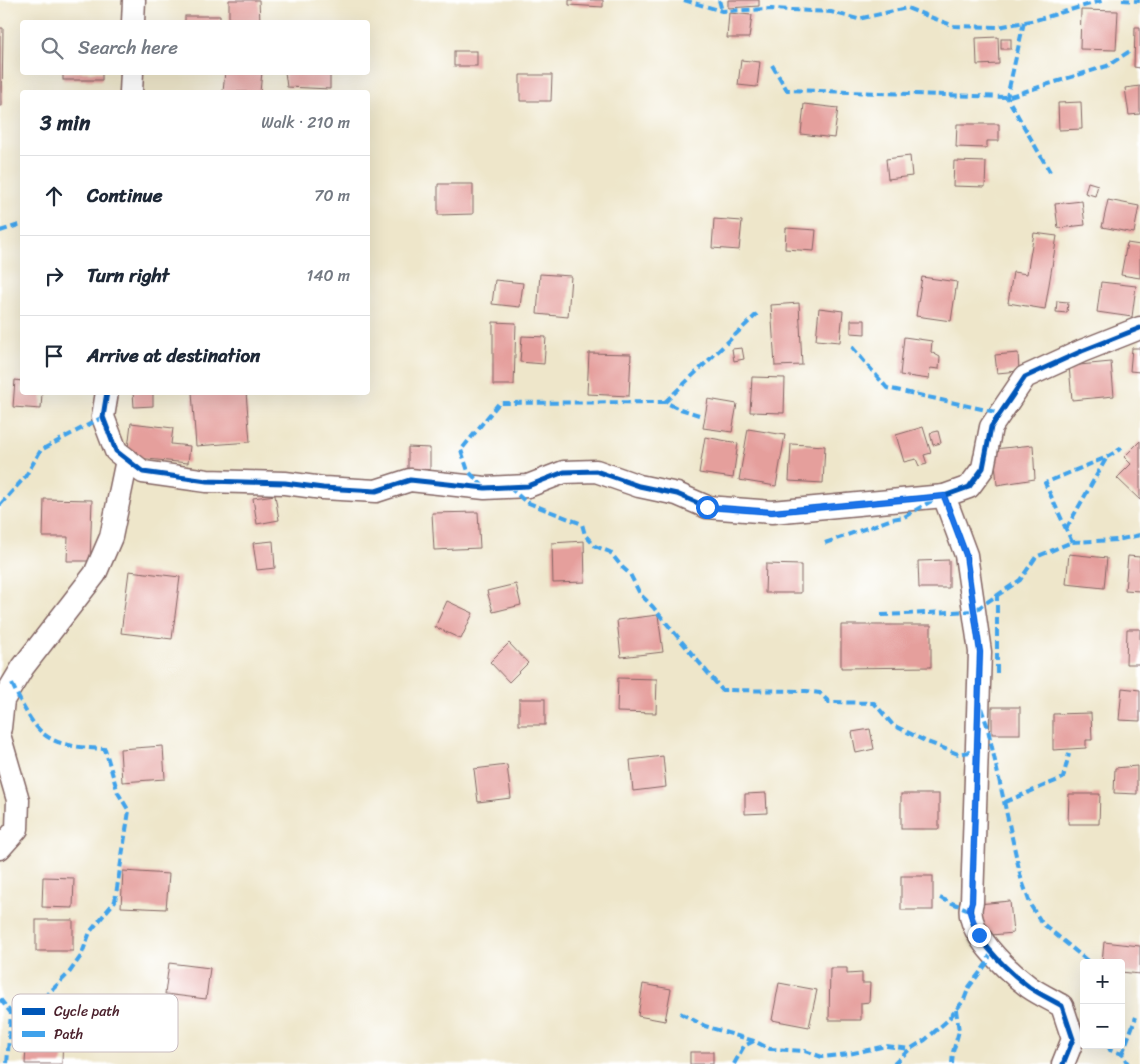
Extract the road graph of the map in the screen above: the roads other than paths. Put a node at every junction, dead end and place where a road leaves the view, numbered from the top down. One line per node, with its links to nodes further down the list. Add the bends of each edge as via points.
1 (134, 0): 2 (street)
2 (134, 20)
3 (132, 75): 4 (street)
4 (131, 90)
5 (1140, 328): 8 (street, via 1025,377 991,427 983,468 969,486)
6 (106, 395): 7 (street, via 103,417 116,451)
7 (127, 460): 8 (street, via 143,472 207,481 285,483 376,491 410,480 484,488 528,486 564,472 596,471 639,486 677,494 707,507 772,512); 9 (street, via 111,537 95,574 23,667 3,700)
8 (944, 496): 12 (street, via 966,555 980,652 972,902 969,910 990,952 1030,988 1062,1006 1073,1039)
9 (0, 728)
10 (0, 738): 11 (street, via 18,800 17,829)
11 (0, 848)
12 (1063, 1064)

